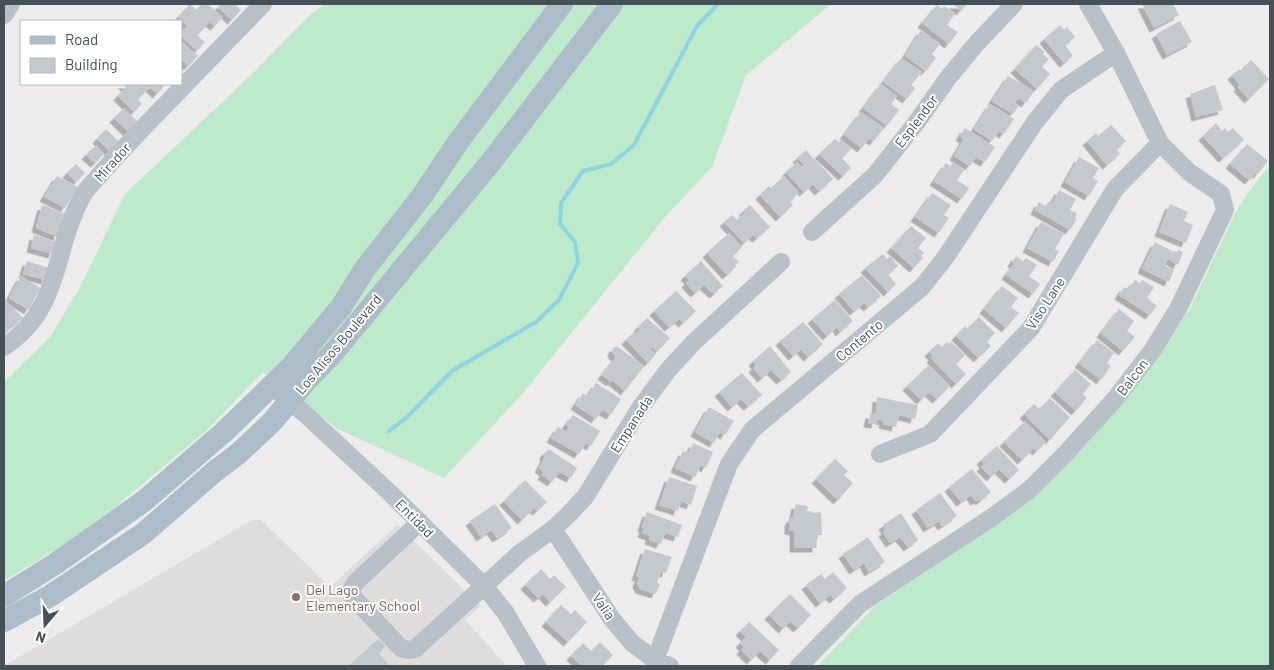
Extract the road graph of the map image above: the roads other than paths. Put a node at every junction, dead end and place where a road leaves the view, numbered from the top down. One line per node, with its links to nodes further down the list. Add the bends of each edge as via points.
1 (11, 4): 7 (street)
2 (263, 4): 12 (street, Mirador, via 114,158 84,194 70,223 45,303 32,322)
3 (562, 4): 13 (main road, Los Alisos Boulevard, via 364,270 340,307)
4 (612, 4): 14 (main road, Los Alisos Boulevard, via 491,162)
5 (1014, 4): 10 (street, Esplendor, via 977,42 875,175)
6 (1088, 4): 8 (street, Balcon)
7 (4, 16)
8 (1116, 53): 9 (street, Balcon); 21 (street, Contento, via 1061,90 1035,122 945,258 922,287 752,430 730,464)
9 (1160, 143): 15 (street, Viso Lane, via 1115,189 1031,328 930,434); 23 (street, Balcon, via 1189,172 1221,194 1225,210 1178,309 1152,351 1115,399 1029,490 992,518 860,604)
10 (812, 232)
11 (781, 262): 17 (street, Empanada, via 668,370 640,408 585,497)
12 (4, 347)
13 (272, 387): 14 (street, Entidad); 19 (main road, Los Alisos Boulevard, via 144,501)
14 (290, 402): 16 (street, Entidad); 20 (main road, Los Alisos Boulevard, via 239,453 144,533 50,596)
15 (880, 454)
16 (420, 522): 18 (street, Entidad); 18 (street, Empanada, via 355,582 352,589 352,596 401,648 415,649)
17 (552, 529): 18 (street, Empanada); 21 (street, Valia, via 612,619 632,643)
18 (484, 586): 22 (street, Entidad, via 505,612)
19 (4, 596)
20 (4, 621)
21 (663, 663)
22 (537, 666)
23 (799, 666)

